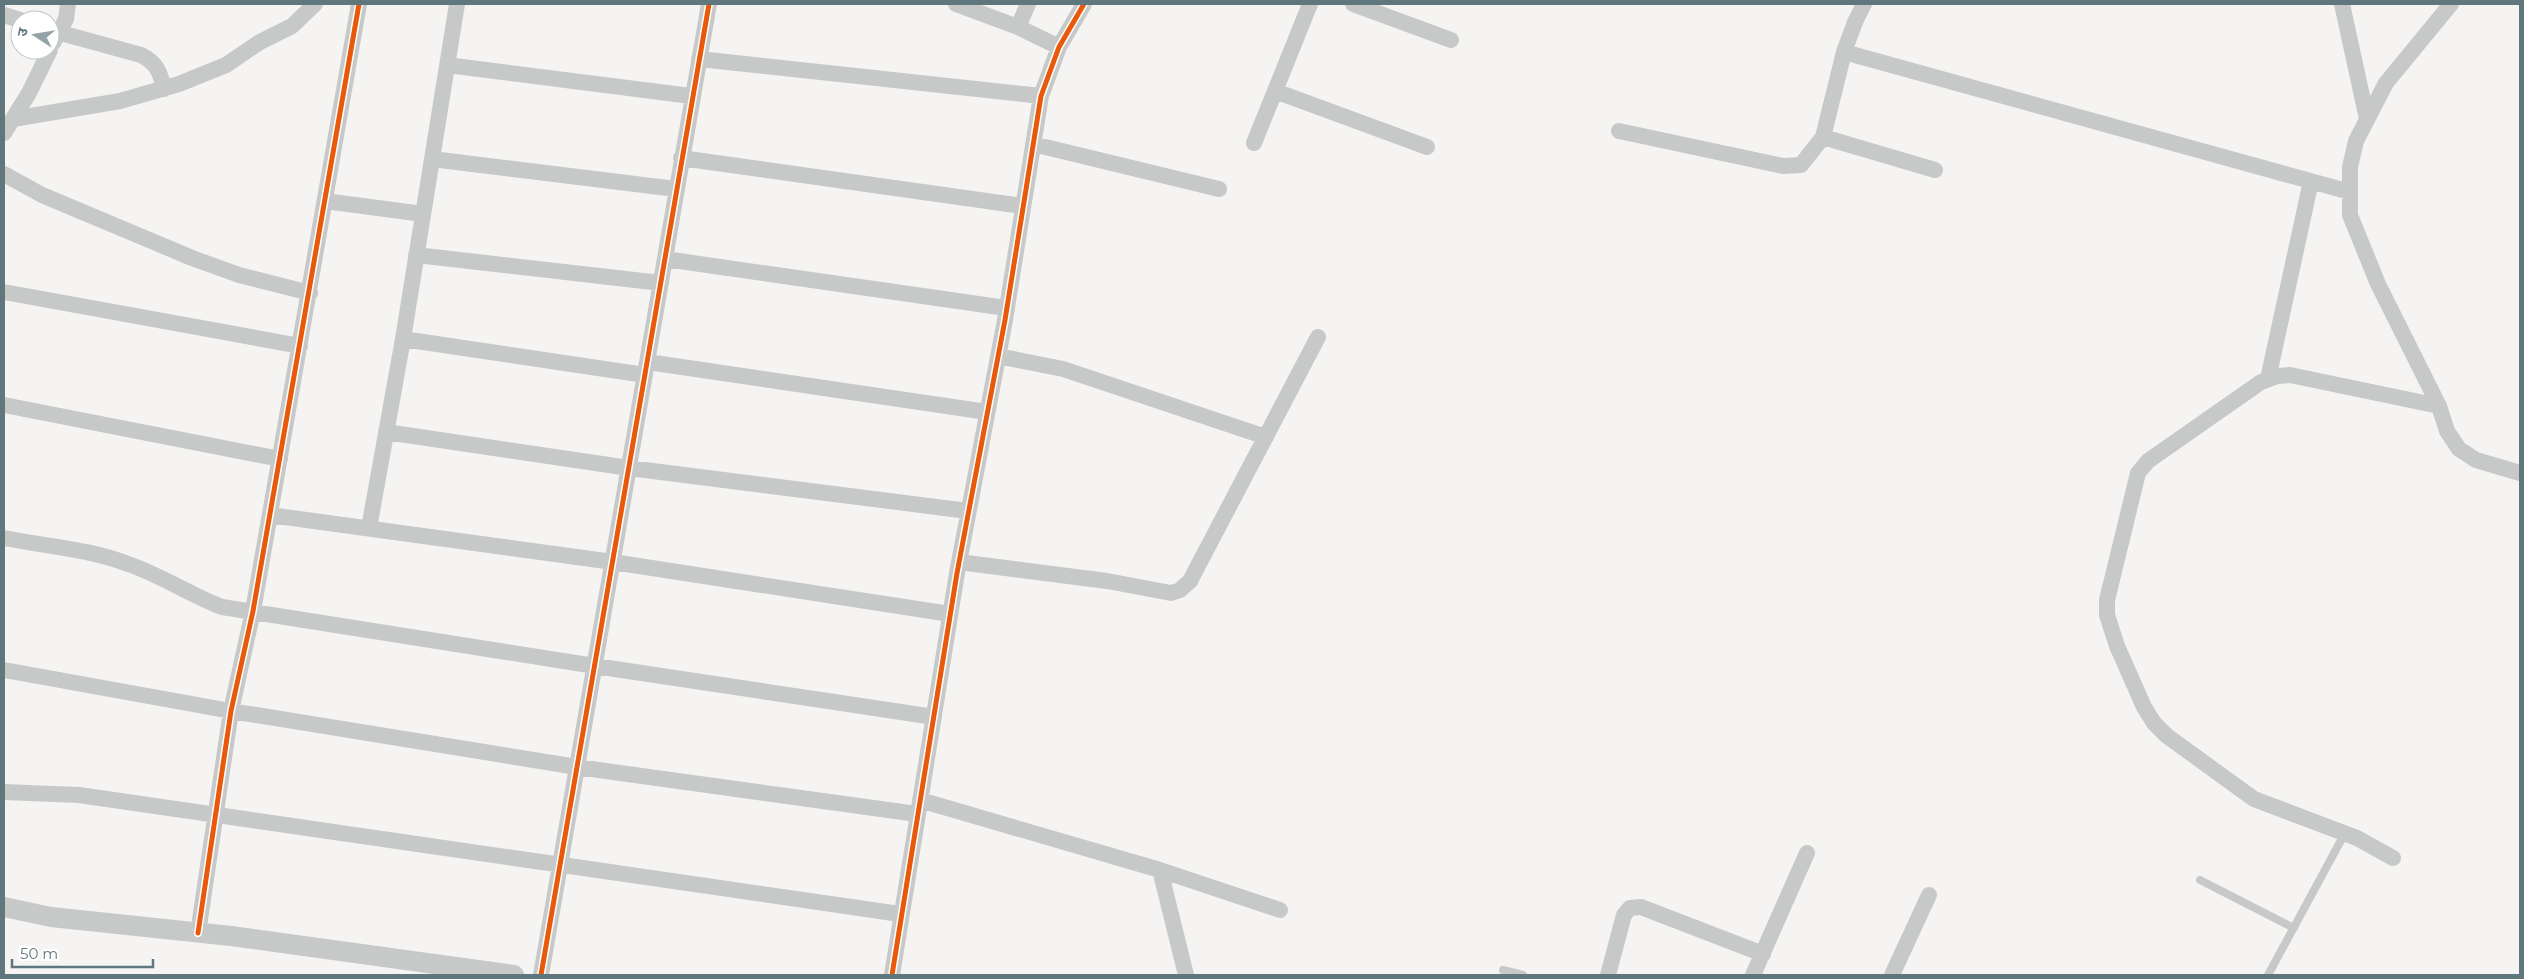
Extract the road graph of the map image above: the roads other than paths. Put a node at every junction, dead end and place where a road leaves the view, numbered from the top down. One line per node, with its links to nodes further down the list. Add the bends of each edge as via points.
1 (68, 4): 14 (street, via 66,19)
2 (315, 4): 23 (street, via 292,26 260,42 226,65)
3 (457, 4): 22 (street)
4 (709, 4): 20 (street)
5 (956, 4): 15 (street)
6 (1028, 4): 15 (street)
7 (1084, 4): 18 (street)
8 (1310, 4): 24 (street)
9 (1353, 4): 17 (street)
10 (1864, 4): 19 (street)
11 (2342, 4): 28 (street)
12 (2451, 4): 28 (street, via 2386,83)
13 (355, 5): 43 (street)
14 (60, 26)
15 (1018, 27): 18 (street)
16 (60, 34): 23 (street, via 141,54 160,69)
17 (1452, 40)
18 (1059, 48): 26 (street)
19 (1844, 52): 31 (street); 39 (street)
20 (699, 59): 25 (street); 26 (street)
21 (45, 60): 27 (street)
22 (447, 65): 25 (street); 36 (street)
23 (164, 89): 27 (street, via 120,101)
24 (1275, 90): 32 (street); 34 (street)
25 (691, 96): 35 (street)
26 (1041, 96): 33 (street)
27 (13, 118): 30 (street)
28 (2367, 119): 42 (street, via 2356,141 2350,167)
29 (1618, 131): 31 (street, via 1783,166 1801,165)
30 (4, 133)
31 (1823, 137): 37 (street)
32 (1254, 143)
33 (1033, 144): 41 (street); 44 (street)
34 (1426, 147)
35 (681, 158): 40 (street); 44 (street)
36 (432, 159): 40 (street); 45 (street)
37 (1935, 170)
38 (4, 174): 50 (street, via 42,195 192,258 239,275)
39 (2311, 181): 42 (street); 57 (street)
40 (676, 189): 47 (street)
41 (1219, 189)
42 (2350, 192): 59 (street, via 2350,215 2359,241)
43 (325, 201): 45 (street); 50 (street)
44 (1023, 206): 51 (street)
45 (423, 214): 46 (street)
46 (416, 255): 48 (street); 53 (street)
47 (665, 259): 48 (street); 51 (street)
48 (661, 283): 56 (street)
49 (4, 292): 54 (street)
50 (310, 293): 54 (street)
51 (1006, 308): 55 (street)
52 (1318, 337): 62 (street)
53 (403, 339): 56 (street); 61 (street)
54 (300, 346): 63 (street)
55 (998, 356): 60 (street); 62 (street, via 1063,368)
56 (647, 369): 60 (street); 64 (street)
57 (2268, 380): 59 (street, via 2290,376); 82 (street, via 2148,462 2138,473 2107,600 2107,614 2144,707 2167,736 2254,799)
58 (4, 405): 63 (street)
59 (2439, 406): 65 (street, via 2446,430 2458,450 2476,460)
60 (987, 412): 66 (street)
61 (386, 432): 64 (street); 68 (street)
62 (1266, 437): 71 (street, via 1190,581 1180,590 1171,593)
63 (280, 458): 67 (street)
64 (629, 468): 66 (street); 70 (street)
65 (2520, 473)
66 (968, 511): 71 (street)
67 (270, 515): 68 (street); 72 (street)
68 (368, 528): 70 (street)
69 (4, 538): 72 (street, via 127,563 200,599)
70 (613, 562): 73 (street); 74 (street)
71 (959, 562): 73 (street)
72 (253, 611): 74 (street); 76 (street)
73 (950, 614): 77 (street)
74 (595, 666): 77 (street); 78 (street)
75 (4, 670): 76 (street)
76 (231, 711): 78 (street); 81 (street)
77 (934, 717): 80 (street)
78 (577, 768): 80 (street); 85 (street)
79 (4, 792): 81 (street, via 79,795)
80 (919, 807): 86 (street); 91 (street)
81 (216, 817): 85 (street); 93 (street)
82 (2345, 833): 84 (street); 92 (lane)
83 (1807, 853): 94 (street)
84 (2393, 858)
85 (560, 866): 91 (street); 98 (street)
86 (1160, 870): 90 (street); 100 (street)
87 (2200, 880): 92 (lane)
88 (1929, 895): 104 (street)
89 (4, 907): 93 (street, via 51,917)
90 (1280, 910)
91 (900, 914): 99 (street)
92 (2294, 928): 105 (lane)
93 (198, 933): 96 (street)
94 (1763, 954): 102 (street, via 1641,907 1630,908 1624,915); 103 (street)
95 (1504, 970): 101 (lane)
96 (457, 972): 97 (street)
97 (514, 975)
98 (541, 975)
99 (892, 975)
100 (1186, 975)
101 (1523, 975)
102 (1608, 975)
103 (1753, 975)
104 (1892, 975)
105 (2268, 975)

